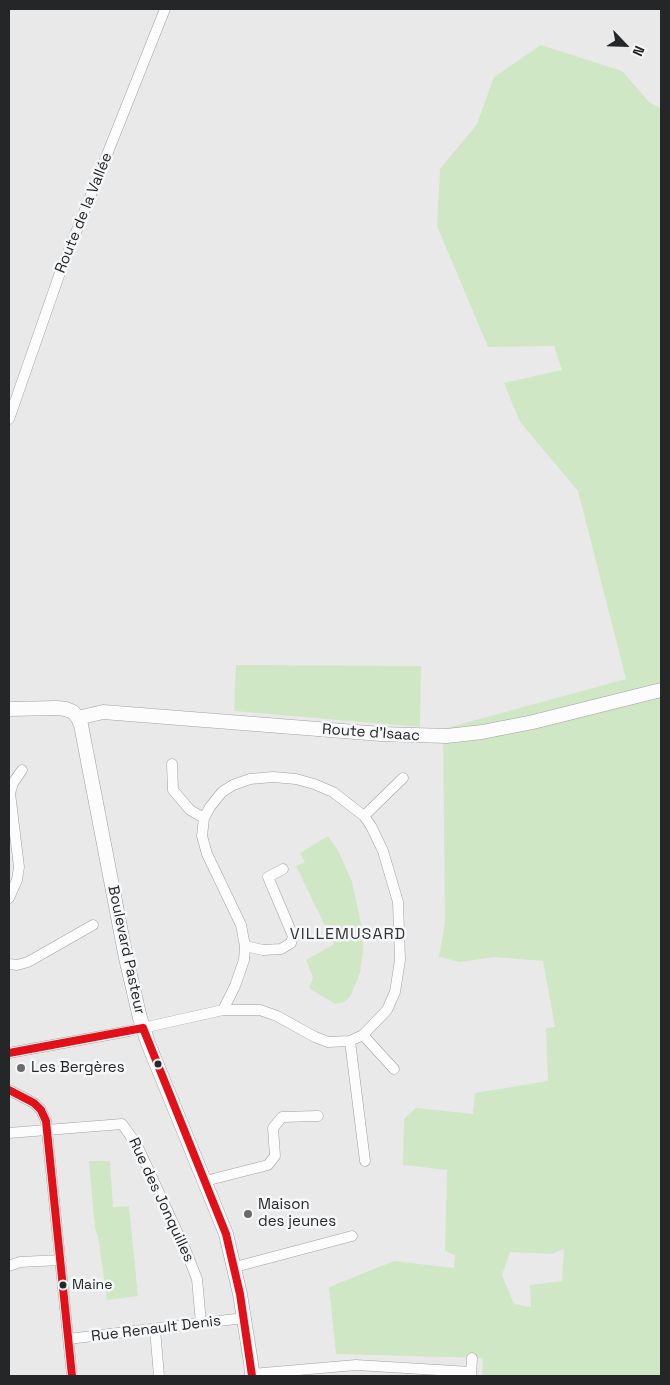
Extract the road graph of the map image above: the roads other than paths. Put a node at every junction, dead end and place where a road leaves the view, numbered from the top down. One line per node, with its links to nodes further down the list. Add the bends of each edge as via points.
1 (165, 9): 2 (street, Route de la Vallée, via 61,270)
2 (9, 419)
3 (661, 690): 5 (street, Route d'Isaac, via 533,722 447,736 381,734 103,712)
4 (9, 709): 5 (street, via 57,708 73,712)
5 (78, 718): 17 (street, Boulevard Pasteur)
6 (172, 764): 10 (street, via 173,790 190,810)
7 (22, 770): 12 (street, via 10,793 19,867)
8 (403, 778): 9 (street)
9 (364, 816): 10 (street, via 326,789 296,779 273,777 250,779 233,785 222,792); 18 (street, via 383,851 392,877 398,902 400,960 395,992 387,1010)
10 (204, 818): 14 (street, via 202,836 207,854 241,925)
11 (283, 869): 14 (street, via 268,877 293,936 291,943 281,949)
12 (9, 898)
13 (93, 925): 15 (street, via 28,962)
14 (245, 946): 16 (street, via 244,960)
15 (9, 964)
16 (224, 1010): 17 (street); 19 (street, via 260,1010 328,1042)
17 (143, 1028): 20 (street); 27 (street, Boulevard Pasteur)
18 (363, 1035): 19 (street); 21 (street)
19 (350, 1041): 26 (street)
20 (9, 1053)
21 (394, 1069)
22 (9, 1090): 24 (street, via 34,1103 41,1110)
23 (318, 1116): 27 (street, via 282,1117 273,1128 275,1156 268,1165)
24 (48, 1129): 25 (street, Rue des Jonquilles); 29 (street); 33 (street, Rue des Jonquilles, via 122,1124 128,1130 197,1279)
25 (9, 1133)
26 (365, 1161)
27 (205, 1181): 31 (street, Boulevard Pasteur)
28 (352, 1236): 31 (street)
29 (60, 1260): 30 (street, via 20,1262); 35 (street)
30 (9, 1266)
31 (235, 1267): 32 (street, Boulevard Pasteur)
32 (244, 1318): 33 (street, Rue Renault Denis); 38 (street, Boulevard Pasteur)
33 (201, 1323): 34 (street, Rue Renault Denis)
34 (155, 1329): 35 (street, Rue Renault Denis); 40 (street)
35 (68, 1339): 39 (street)
36 (472, 1358): 37 (street)
37 (471, 1374): 38 (street, via 356,1365)
38 (252, 1375)
39 (72, 1376)
40 (159, 1376)

